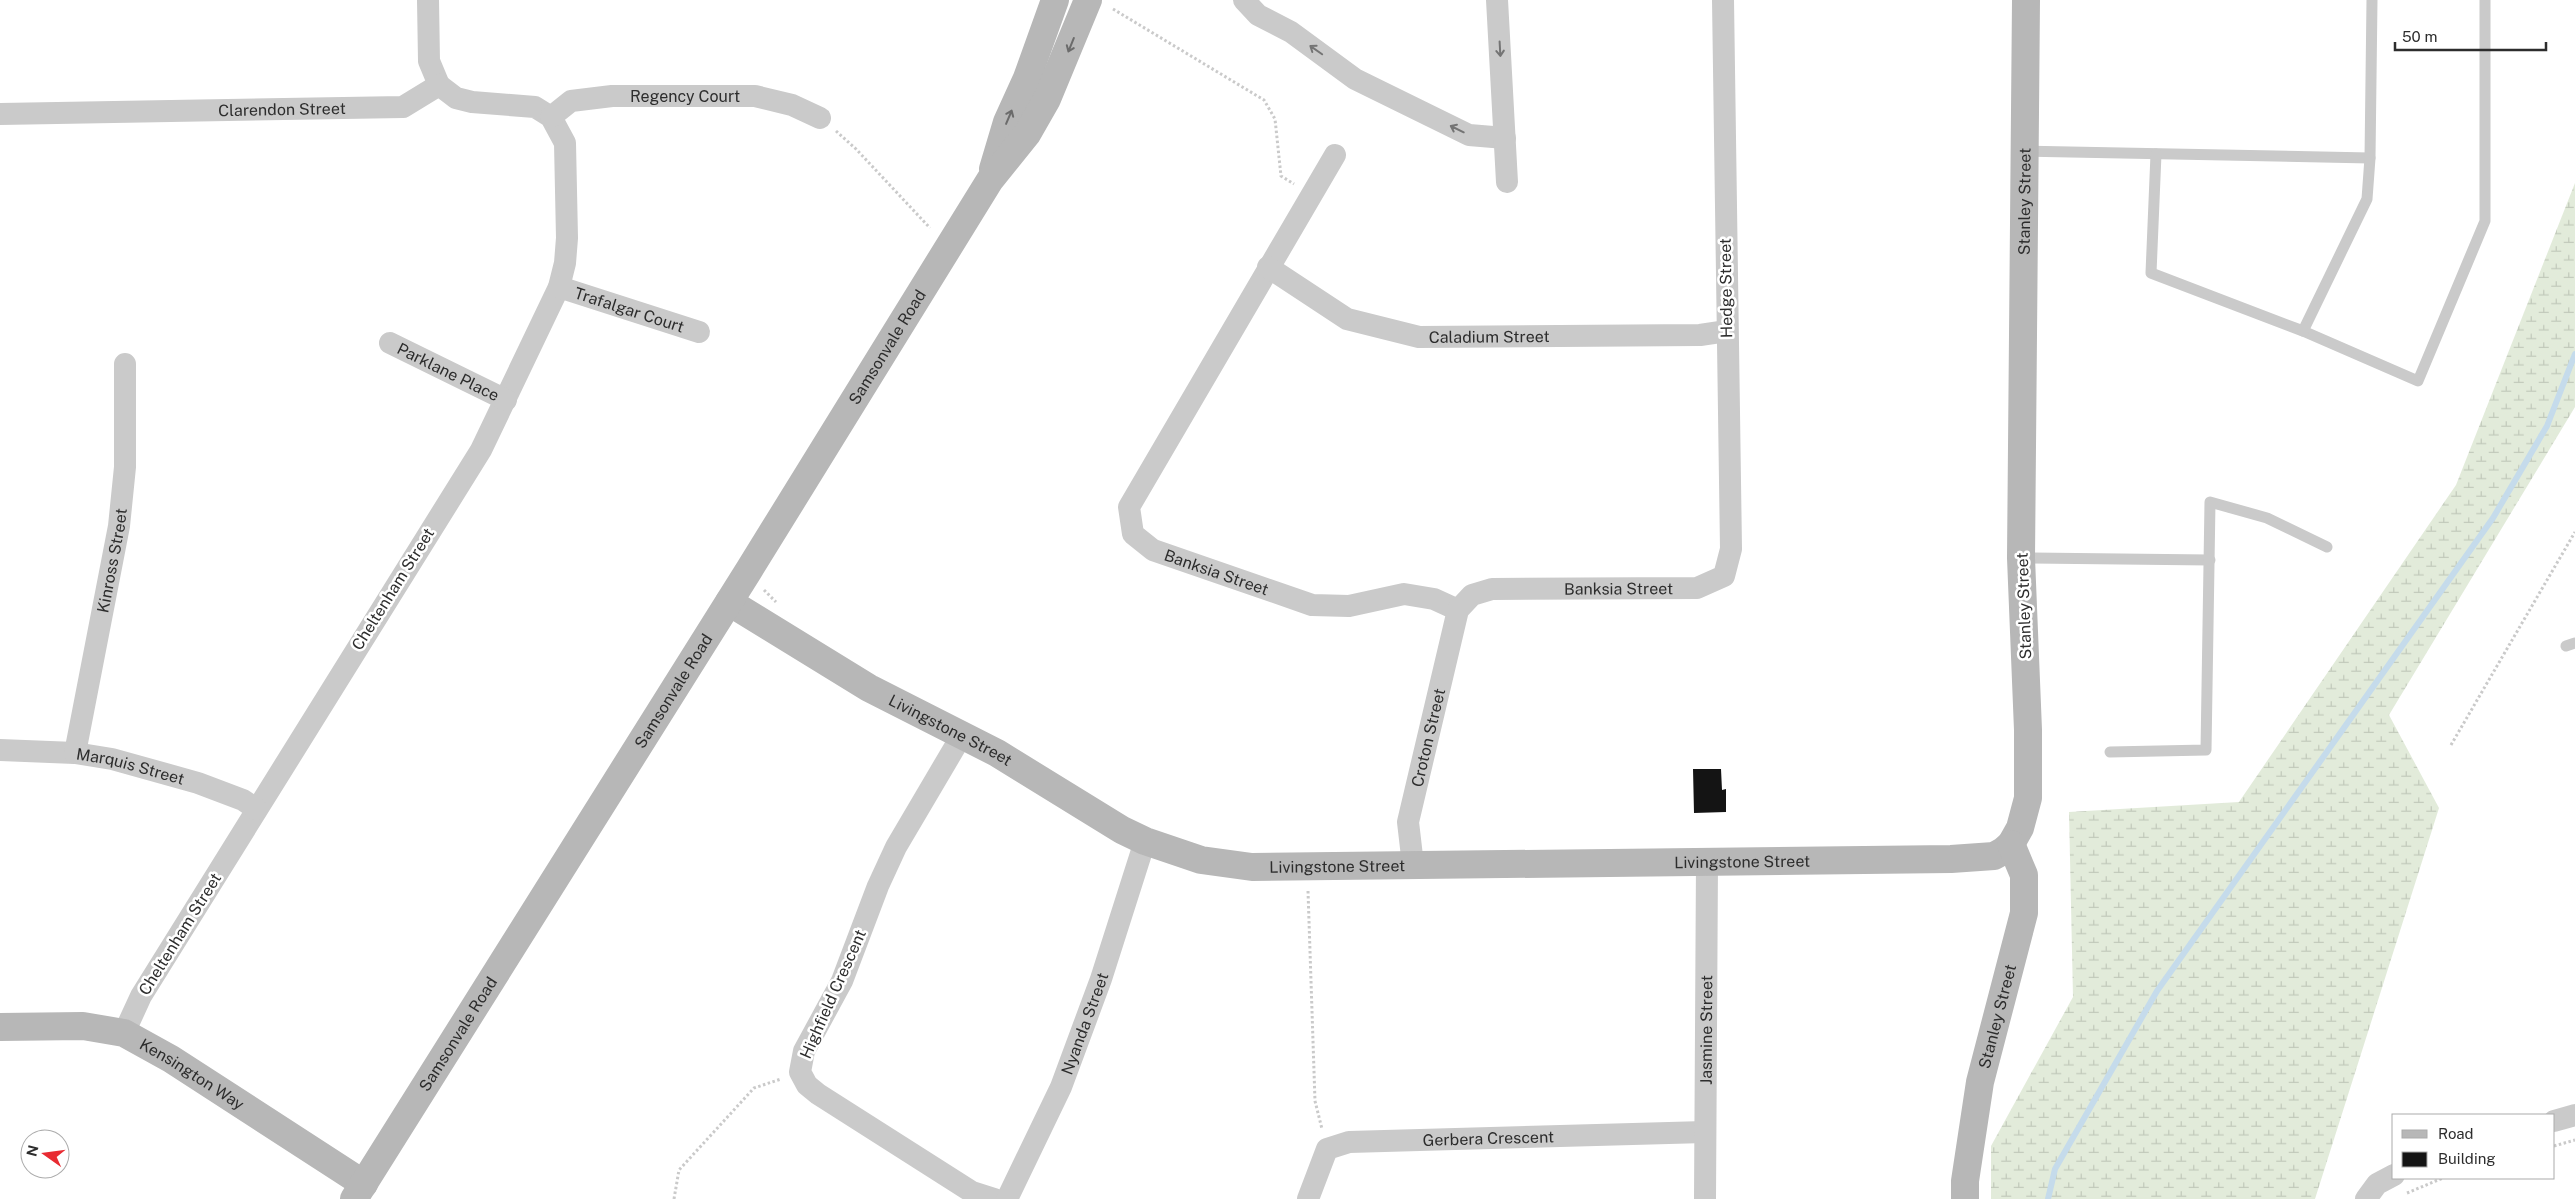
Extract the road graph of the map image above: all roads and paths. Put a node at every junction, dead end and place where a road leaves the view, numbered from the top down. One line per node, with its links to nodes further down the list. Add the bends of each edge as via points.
1 (428, 0): 10 (street, via 429,61)
2 (1055, 0): 19 (street, Samsonvale Road, one-way to 2, via 1007,122 1027,78)
3 (1244, 0): 14 (street, one-way to 3, via 1469,135 1355,79 1290,32 1258,14)
4 (1497, 0): 14 (street, one-way to 14)
5 (1723, 0): 25 (street, Hedge Street)
6 (2026, 0): 15 (street, Stanley Street)
7 (2372, 0): 18 (lane)
8 (2485, 0): 26 (lane, via 2485,221 2418,381)
9 (1100, 4): 19 (street, Samsonvale Road, one-way to 19, via 1027,134); 21 (path, via 1264,100 1275,119 1281,176)
10 (439, 85): 11 (street, Clarendon Street, via 403,107); 12 (street, via 456,98 535,107)
11 (0, 114)
12 (551, 117): 13 (street, Regency Court, via 571,101 612,96 755,96); 24 (street, Cheltenham Street, via 566,143 567,238)
13 (820, 118): 22 (path, via 856,149)
14 (1505, 138): 20 (street)
15 (2025, 151): 16 (lane); 33 (street, Stanley Street)
16 (2156, 154): 18 (lane); 26 (lane, via 2151,273)
17 (1335, 155): 21 (street, Banksia Street)
18 (2370, 158): 26 (lane, via 2367,199)
19 (990, 180): 36 (street, Samsonvale Road)
20 (1507, 182)
21 (1311, 195): 23 (street, Banksia Street)
22 (930, 228)
23 (1268, 267): 25 (street, Caladium Street, via 1347,319 1419,336 1700,335); 37 (street, Banksia Street, via 1129,507 1133,534 1153,550 1312,605 1349,606 1404,594 1434,599)
24 (559, 287): 27 (street, Trafalgar Court); 30 (street, Cheltenham Street)
25 (1727, 331): 35 (street, Hedge Street, via 1730,549)
26 (2303, 331)
27 (700, 332)
28 (390, 343): 30 (street, Parklane Place)
29 (124, 364): 42 (street, Kinross Street, via 125,467 118,526)
30 (506, 400): 43 (street, Cheltenham Street, via 481,450)
31 (2575, 532): 39 (path)
32 (2327, 547): 34 (lane, via 2267,518 2210,502)
33 (2022, 558): 34 (lane); 45 (street, Stanley Street, via 2028,798 2025,815)
34 (2210, 560): 41 (lane, via 2206,750)
35 (1724, 576): 37 (street, Banksia Street, via 1697,588 1492,589 1472,595)
36 (729, 602): 38 (street, Livingstone Street, via 869,688); 60 (street, Samsonvale Road)
37 (1458, 610): 47 (street, Croton Street, via 1408,822)
38 (962, 735): 44 (street, Livingstone Street); 51 (street, Highfield Crescent, via 896,847 842,981 804,1051)
39 (2451, 745)
40 (0, 750): 42 (street, Marquis Street)
41 (2110, 752)
42 (75, 753): 43 (street, Marquis Street, via 112,759 198,783 243,800)
43 (256, 809): 50 (street, Cheltenham Street, via 141,996)
44 (1145, 841): 47 (street, Livingstone Street, via 1201,860 1252,867); 64 (street, Nyanda Street, via 1101,979 1061,1087)
45 (2011, 844): 46 (street, Livingstone Street, via 1994,856 1979,858); 67 (street, Stanley Street, via 2024,875 2024,913 1980,1082)
46 (1707, 862): 47 (street, Livingstone Street); 54 (street, Jasmine Street)
47 (1413, 865)
48 (1308, 892): 57 (path, via 1315,1101)
49 (0, 1027): 50 (street, Kensington Way, via 83,1026)
50 (124, 1033): 60 (street, Kensington Way, via 171,1059)
51 (800, 1072): 62 (path, via 754,1088 679,1170); 63 (street, Highfield Crescent, via 807,1085 818,1094 972,1192)
52 (2575, 1115): 53 (street)
53 (2555, 1121)
54 (1705, 1132): 57 (street, Gerbera Crescent, via 1349,1142); 66 (street, Jasmine Street)
55 (2575, 1140): 56 (path)
56 (2555, 1146)
57 (1326, 1149): 65 (street)
58 (2392, 1175): 68 (street, via 2377,1184)
59 (2439, 1179): 61 (path)
60 (359, 1192)
61 (2404, 1195)
62 (674, 1199)
63 (994, 1199)
64 (1007, 1199)
65 (1308, 1199)
66 (1705, 1199)
67 (1965, 1199)
68 (2366, 1199)

